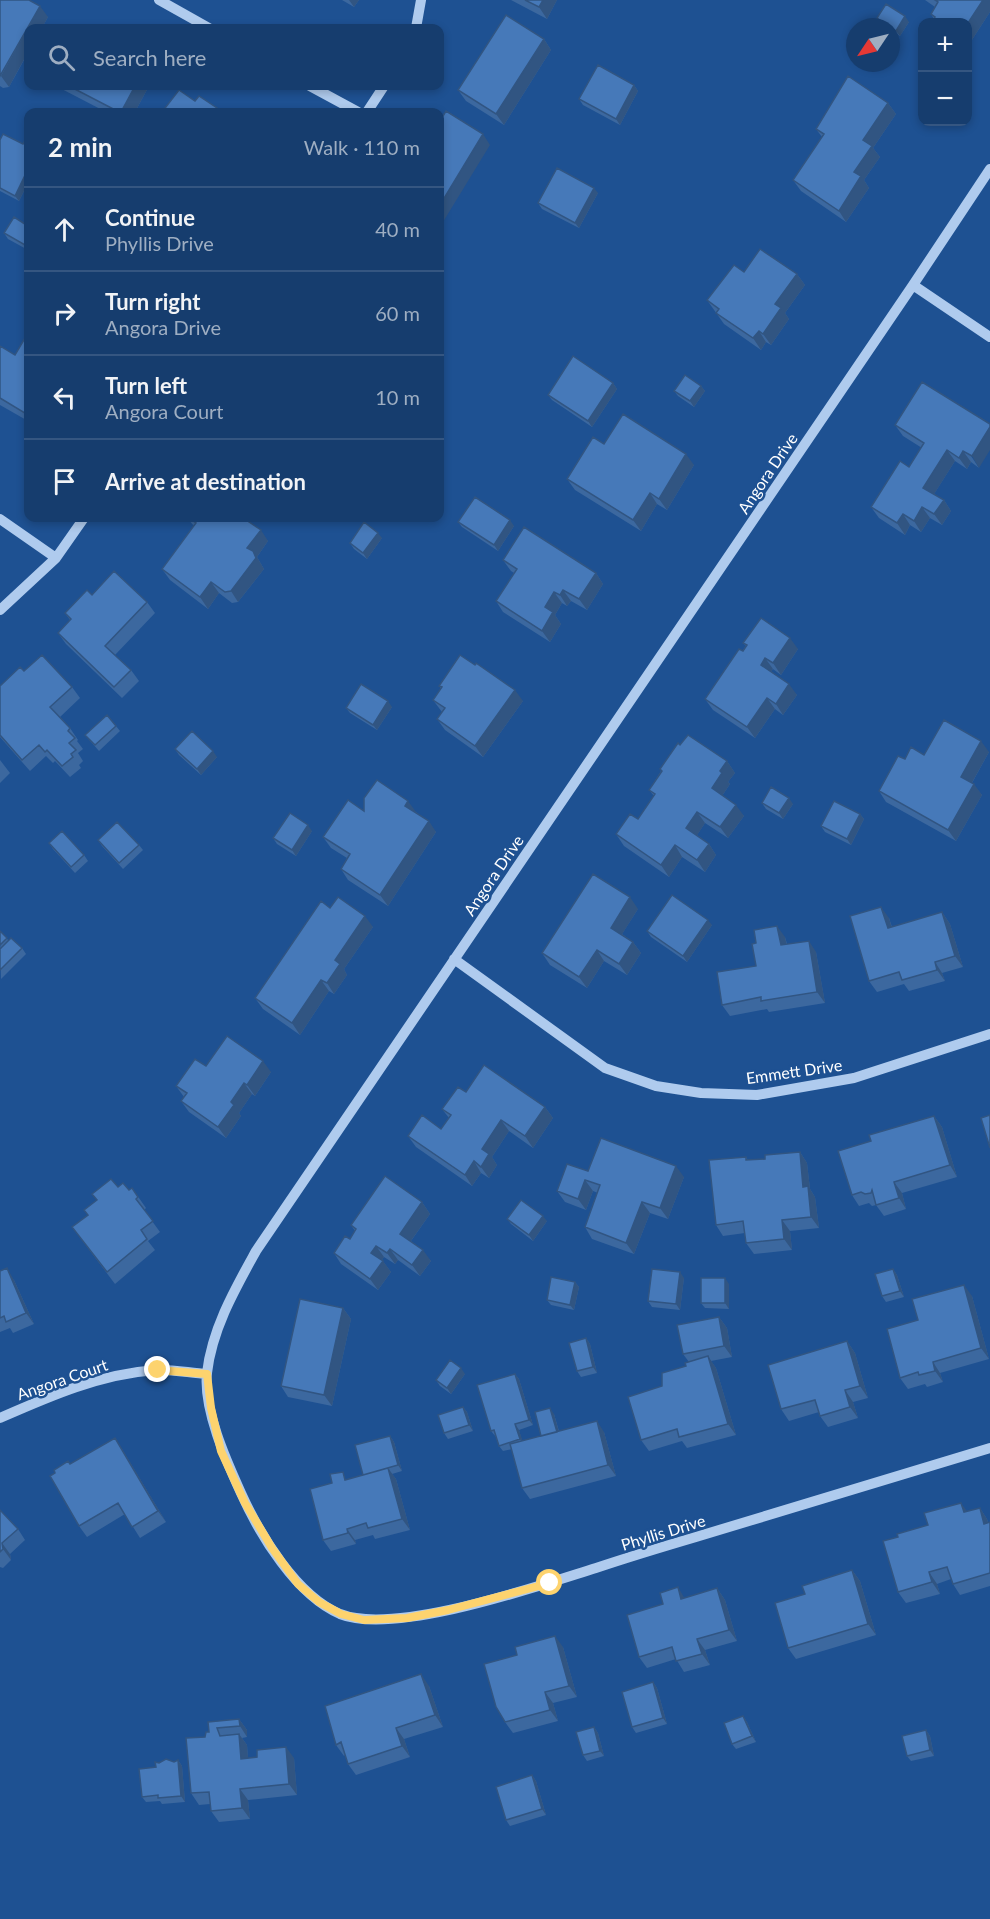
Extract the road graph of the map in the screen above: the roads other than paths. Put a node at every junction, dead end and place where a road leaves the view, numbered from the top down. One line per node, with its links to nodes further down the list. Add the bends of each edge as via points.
1 (159, 0): 3 (street)
2 (421, 0): 4 (street)
3 (202, 24)
4 (417, 24)
5 (317, 90): 7 (street)
6 (381, 90): 8 (street)
7 (351, 108)
8 (370, 108)
9 (990, 169): 10 (street, Angora Drive)
10 (913, 285): 11 (street); 16 (street, Angora Drive)
11 (990, 337)
12 (0, 519): 14 (street)
13 (81, 522): 14 (street)
14 (56, 558): 15 (street)
15 (0, 610)
16 (454, 959): 17 (street, Emmett Drive, via 605,1068 656,1086 701,1093 757,1095 854,1078); 18 (street, Angora Drive, via 256,1251 234,1290 216,1335)
17 (990, 1034)
18 (207, 1374): 19 (street, Angora Court, via 158,1370 108,1376 56,1393); 21 (street, Angora Drive, via 221,1451 245,1503 298,1584)
19 (0, 1418)
20 (990, 1448): 21 (street, Phyllis Drive, via 550,1583 448,1610 407,1618 364,1620)
21 (341, 1614)

